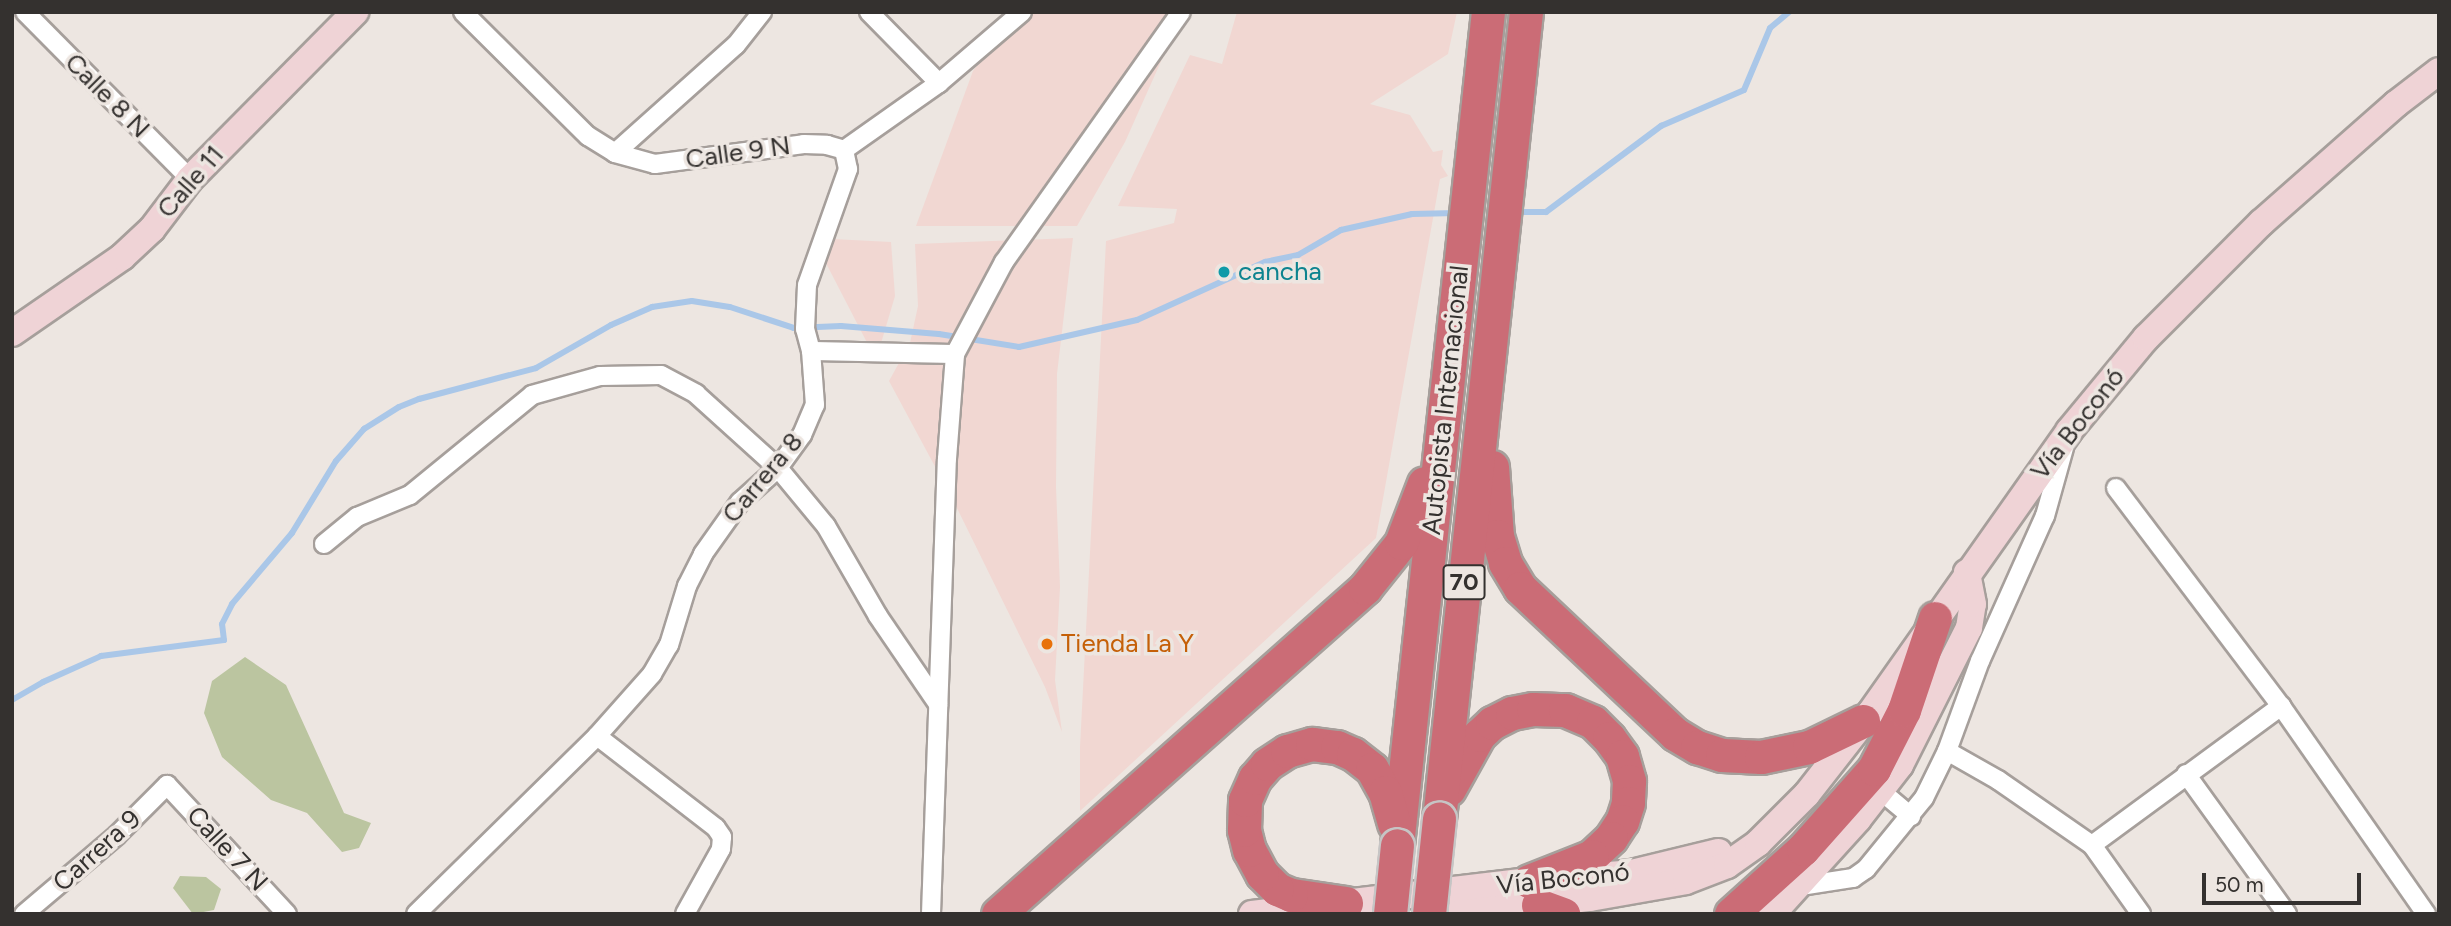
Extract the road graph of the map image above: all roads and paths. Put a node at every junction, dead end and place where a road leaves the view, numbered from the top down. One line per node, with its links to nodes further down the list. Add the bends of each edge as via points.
1 (25, 12): 14 (street, Calle 8 N)
2 (355, 12): 14 (main road, Calle 11)
3 (463, 12): 13 (street, Calle 9 N, via 588,136)
4 (762, 12): 13 (street, via 736,45)
5 (869, 12): 11 (street)
6 (1022, 12): 11 (street)
7 (1181, 12): 17 (street, via 1004,262)
8 (1488, 12): 19 (highway, Autopista Internacional / 70)
9 (1526, 12): 18 (highway, Autopista Internacional / 70)
10 (2439, 71): 20 (main road, Vía Boconó, via 2261,223 2146,338)
11 (939, 83): 12 (street)
12 (844, 150): 13 (street, Calle 9 N, via 804,144 655,164); 16 (street, Carrera 8, via 848,169 807,285 805,328)
13 (615, 153)
14 (190, 179): 15 (main road, Calle 11, via 152,229 121,257)
15 (12, 333)
16 (811, 351): 17 (street); 21 (street, Carrera 8, via 815,405 802,435)
17 (955, 355): 26 (street)
18 (1486, 360): 28 (highway, via 1497,536 1511,575 1529,599 1665,727 1697,747 1736,757 1779,755); 34 (highway, Autopista Internacional / 70)
19 (1444, 417): 36 (highway, Autopista Internacional / 70); 47 (highway, via 1412,519 1382,569 1296,652)
20 (2069, 431): 24 (main road, Vía Boconó); 30 (street, via 2045,516 1979,661)
21 (778, 468): 23 (street, via 696,394 662,374 600,376 532,395 410,495 357,517); 26 (street, via 826,526 878,616); 29 (street, Carrera 8, via 740,502 703,554 687,586 670,645 652,674)
22 (2116, 488): 27 (street)
23 (324, 544)
24 (1968, 573): 25 (main road, Vía Boconó); 33 (main road, via 1973,604 1969,628 1909,751)
25 (1935, 618): 28 (main road, Vía Boconó); 53 (highway, via 1904,710 1869,776 1802,849)
26 (938, 704): 46 (street)
27 (2281, 706): 31 (street); 57 (street)
28 (1863, 722): 40 (main road, Vía Boconó, via 1774,828 1712,855 1592,878)
29 (597, 736): 44 (street, Carrera 8); 45 (street, via 722,837 721,849)
30 (1947, 751): 35 (street); 37 (street)
31 (2186, 774): 37 (street); 56 (street)
32 (167, 785): 42 (street, Carrera 9, via 117,835); 43 (street, Calle 7 N)
33 (1882, 792): 35 (street); 39 (main road)
34 (1440, 811): 38 (highway, Autopista Internacional / 70, bridge); 40 (highway, via 1475,741 1500,718 1525,710 1556,709 1585,718 1603,731 1622,756 1629,781 1622,821 1611,838)
35 (1911, 816): 39 (street, via 1853,878)
36 (1397, 840): 41 (highway, via 1377,776 1344,749 1321,744 1295,748 1274,758 1255,778 1245,800 1244,830 1262,874 1283,892); 49 (highway, Autopista Internacional / 70, bridge)
37 (2092, 845): 55 (street)
38 (1432, 878): 50 (highway, Autopista Internacional / 70, bridge); 51 (highway, bridge)
39 (1794, 887): 54 (main road)
40 (1544, 900): 41 (main road, Vía Boconó); 52 (main road, Vía Boconó)
41 (1346, 903): 48 (main road, Vía Boconó)
42 (24, 914)
43 (287, 914)
44 (416, 914)
45 (685, 914)
46 (931, 914)
47 (998, 914)
48 (1252, 914)
49 (1390, 914)
50 (1429, 914)
51 (1436, 914)
52 (1457, 914)
53 (1731, 914)
54 (1772, 914)
55 (2141, 914)
56 (2287, 914)
57 (2426, 914)

